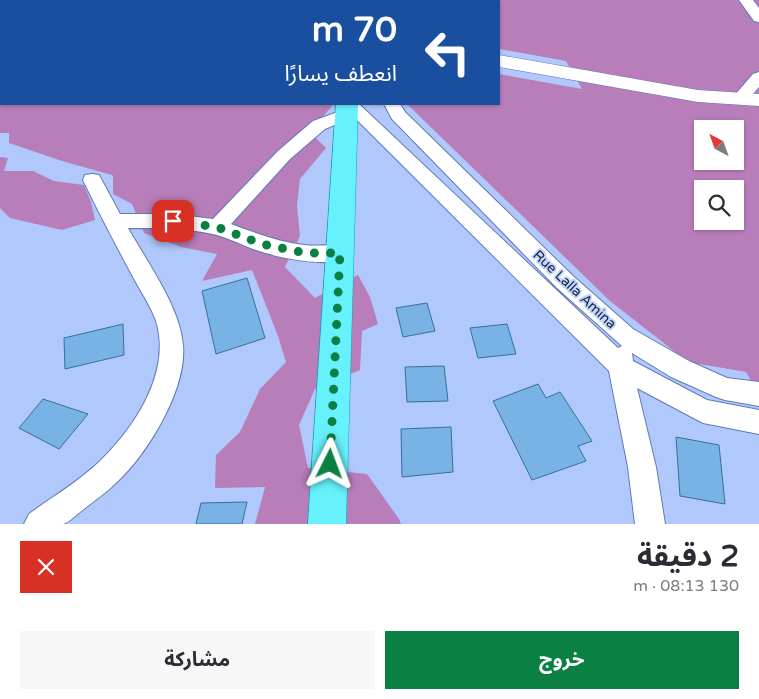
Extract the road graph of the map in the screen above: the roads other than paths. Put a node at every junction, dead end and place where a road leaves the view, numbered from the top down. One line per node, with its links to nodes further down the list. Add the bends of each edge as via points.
1 (746, 0): 2 (street)
2 (759, 18)
3 (500, 61): 5 (main road, via 698,96)
4 (759, 77): 5 (street)
5 (749, 99)
6 (393, 105): 12 (street, Rue Lalla Amina, via 398,115 565,282)
7 (348, 107): 10 (street, via 319,125 284,155); 11 (main road); 13 (street)
8 (92, 180): 9 (street)
9 (114, 221): 10 (street, via 173,221); 16 (street, via 170,328 172,353 169,374 155,408 108,472)
10 (217, 227): 11 (street, via 262,244 305,253)
11 (340, 253): 17 (main road)
12 (625, 336): 13 (street, Rue Lalla Amina); 14 (street, via 680,369 725,389)
13 (620, 366): 15 (street, via 704,411); 18 (street, Rue Lalla Amina, via 642,467)
14 (759, 394)
15 (759, 422)
16 (39, 524)
17 (327, 524)
18 (650, 524)

